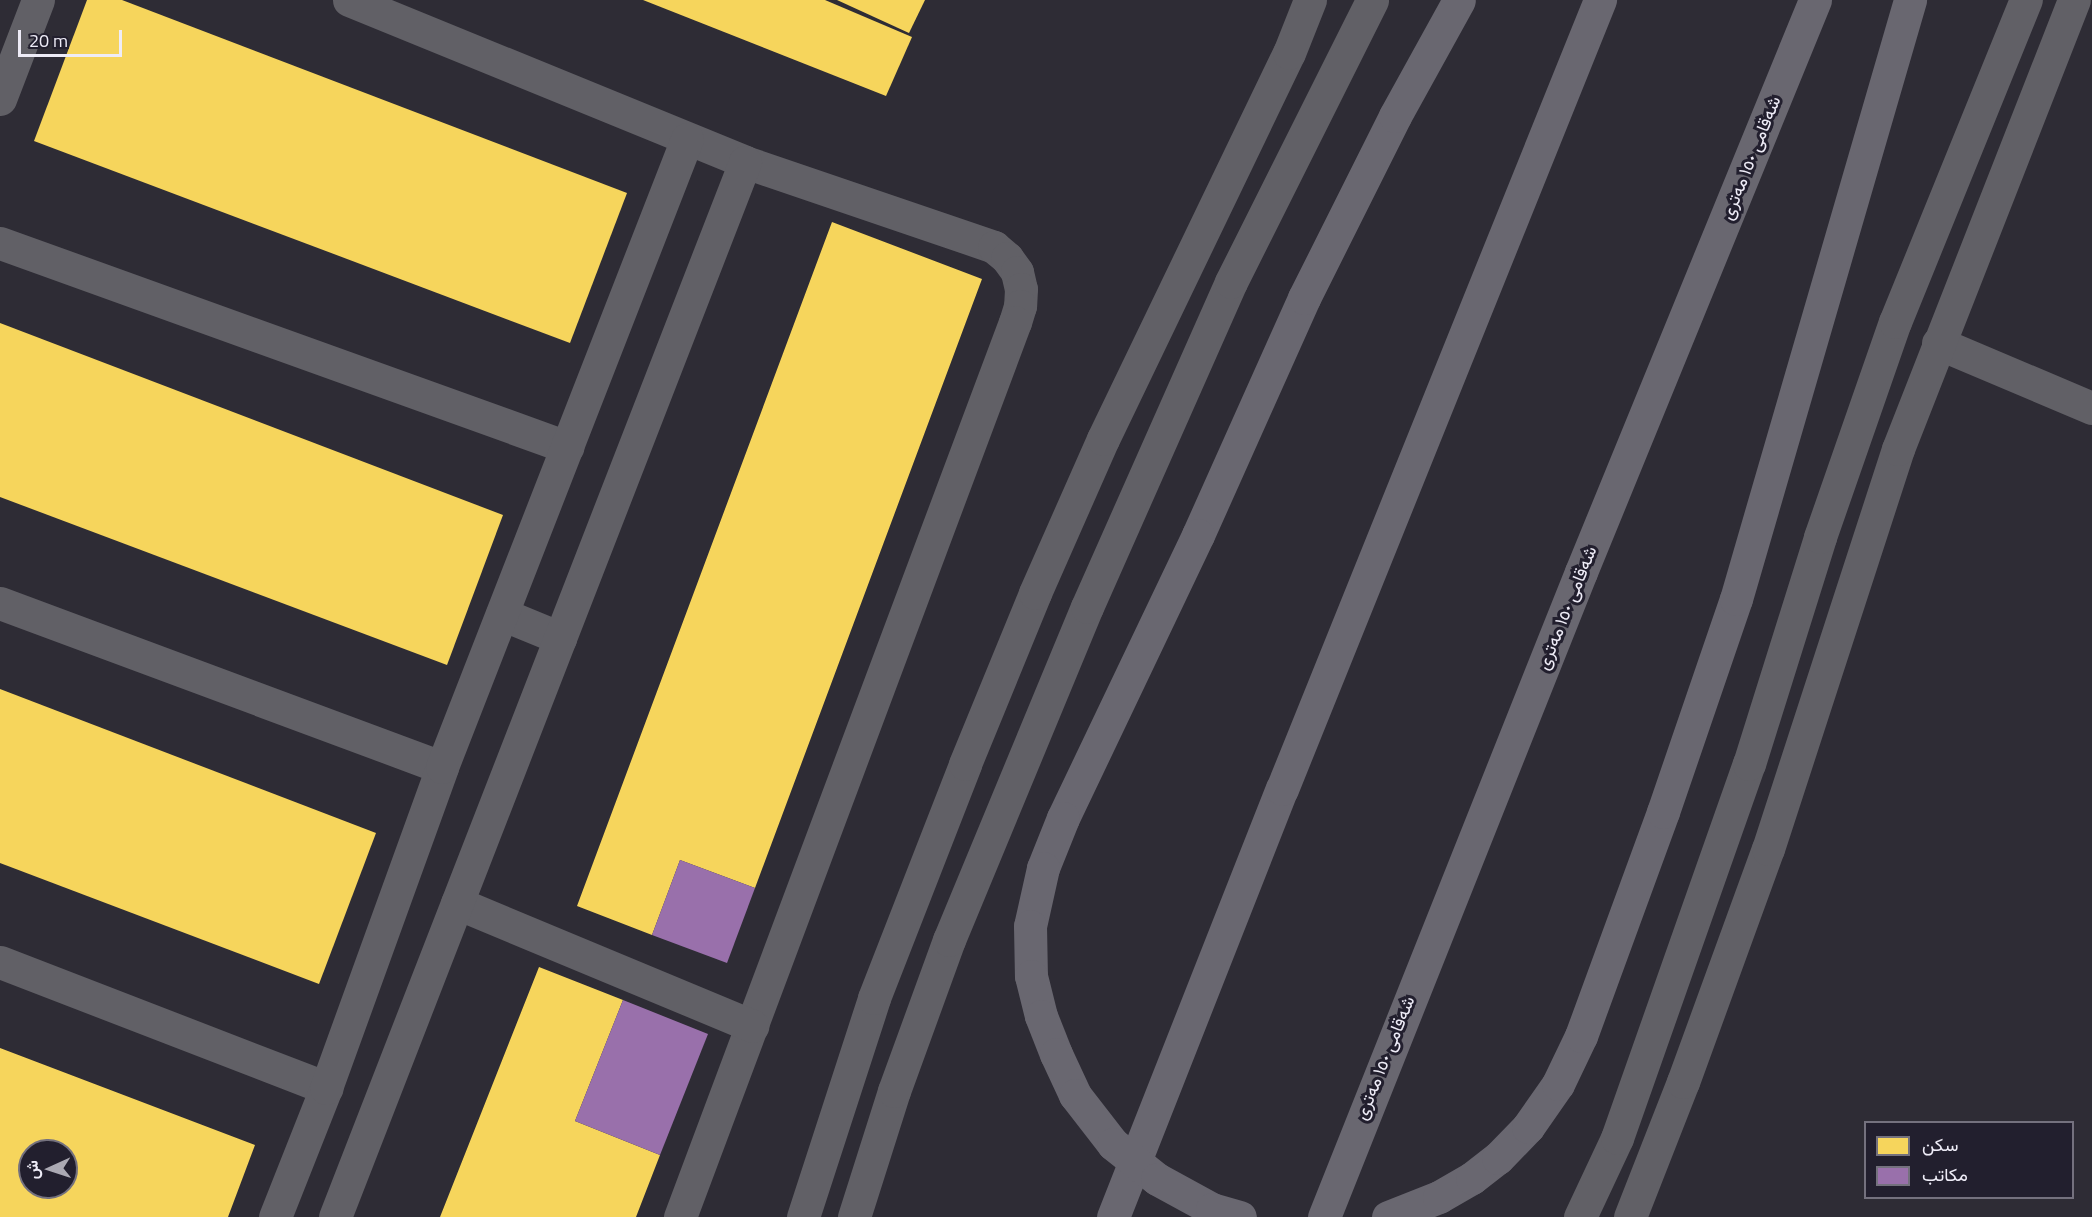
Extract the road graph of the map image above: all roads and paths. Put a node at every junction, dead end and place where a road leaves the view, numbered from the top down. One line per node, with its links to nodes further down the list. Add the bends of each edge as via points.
1 (38, 0): 11 (street)
2 (349, 0): 12 (street)
3 (1310, 0): 29 (street, via 1289,52 1103,439 1031,604 874,998)
4 (1372, 0): 30 (street, via 1231,282 1087,607 949,939)
5 (1460, 0): 32 (highway, bridge, via 1395,116 1304,298 1198,535 1063,818 1047,858 1030,926 1031,976 1041,1016 1076,1095 1113,1144 1158,1179 1212,1209)
6 (1600, 0): 31 (highway)
7 (1815, 0): 33 (highway, شەقامی ١٥٠ مەتری)
8 (1910, 0): 34 (highway, via 1736,599 1581,1036 1558,1084 1528,1127 1498,1158 1439,1197)
9 (2026, 0): 35 (street, via 1895,322 1820,537 1749,764 1617,1138)
10 (2074, 0): 15 (street)
11 (0, 99)
12 (687, 139): 13 (street); 17 (street)
13 (745, 162): 20 (street); 24 (street, via 994,247 1008,258 1021,289 1015,322)
14 (0, 243): 17 (street)
15 (1938, 343): 16 (street); 36 (street, via 1898,449 1768,849)
16 (2092, 408)
17 (567, 447): 19 (street)
18 (0, 603): 21 (street)
19 (502, 614): 20 (street); 21 (street)
20 (560, 638): 22 (street)
21 (442, 767): 25 (street)
22 (458, 903): 24 (street); 27 (street)
23 (0, 962): 25 (street)
24 (752, 1026): 28 (street)
25 (326, 1088): 26 (street)
26 (274, 1217)
27 (335, 1217)
28 (680, 1217)
29 (803, 1217)
30 (854, 1217)
31 (1113, 1217)
32 (1240, 1217)
33 (1324, 1217)
34 (1388, 1217)
35 (1580, 1217)
36 (1630, 1217)

